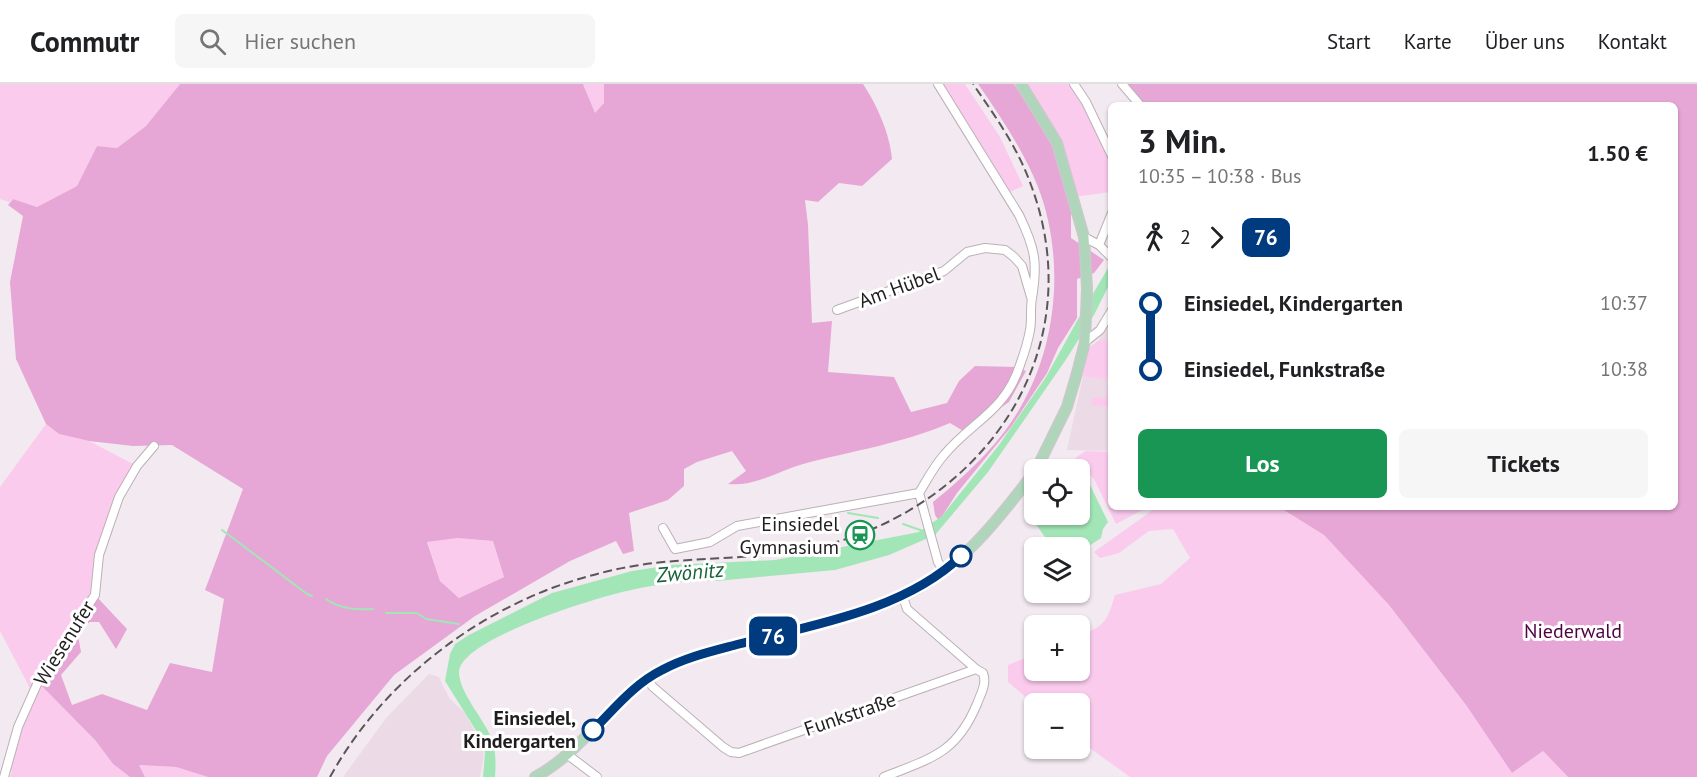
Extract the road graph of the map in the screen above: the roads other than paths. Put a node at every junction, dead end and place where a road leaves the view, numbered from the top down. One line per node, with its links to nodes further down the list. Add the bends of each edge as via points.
1 (938, 84): 11 (street, via 1029,235 1035,257)
2 (1021, 84): 8 (main road, via 1057,143)
3 (1074, 84): 6 (street)
4 (1122, 84): 5 (street)
5 (1137, 102)
6 (1108, 148)
7 (1108, 223): 9 (street)
8 (1084, 237): 9 (street); 14 (main road)
9 (1099, 245): 10 (street)
10 (1108, 254)
11 (1032, 298): 12 (street, Am Hübel, via 1018,261 1005,250 985,248 967,252 944,271); 18 (street, via 1030,330 1020,368 1008,390 991,414 944,454)
12 (837, 310)
13 (1108, 316): 14 (street, via 1096,335)
14 (1085, 342): 16 (main road, via 1067,407)
15 (154, 446): 25 (street, Wiesenufer, via 119,497 99,555 94,595 38,682 18,728)
16 (1041, 459)
17 (1024, 485): 20 (main road, via 993,525)
18 (919, 493): 19 (street, via 737,526 710,542 675,549); 20 (street)
19 (663, 528)
20 (944, 571): 21 (main road)
21 (903, 597): 22 (street, via 907,609); 23 (main road, via 681,661)
22 (976, 669): 23 (street, Funkstraße, via 740,753 723,747); 28 (street, via 983,673 985,684 960,735 942,753)
23 (647, 679): 24 (main road)
24 (568, 755): 26 (main road); 27 (street)
25 (4, 777)
26 (535, 777)
27 (597, 777)
28 (884, 777)

